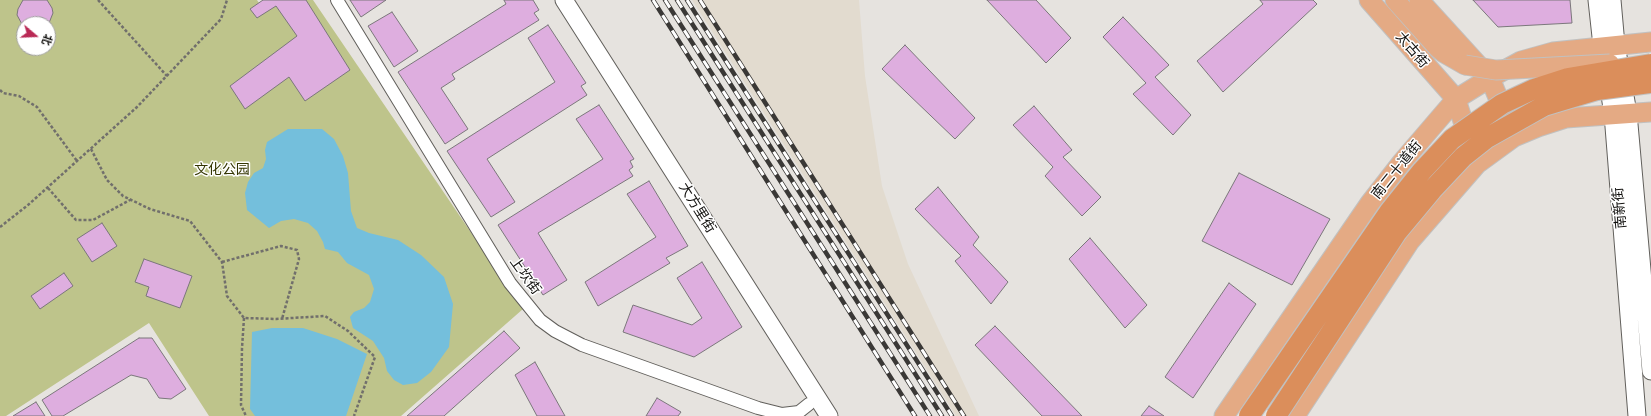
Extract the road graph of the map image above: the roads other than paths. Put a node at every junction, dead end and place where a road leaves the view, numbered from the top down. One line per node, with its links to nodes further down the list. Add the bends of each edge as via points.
1 (337, 0): 22 (street, 上坎街, via 510,283 540,320 582,345)
2 (552, 0): 21 (main road, 大方里街)
3 (564, 0): 23 (main road, 大方里街)
4 (1369, 0): 15 (main road, 太古街)
5 (1395, 0): 11 (main road, 太古街, bridge, via 1438,48 1465,65 1496,70)
6 (1419, 0): 13 (main road)
7 (1597, 0): 10 (main road, 南新街)
8 (1612, 0): 10 (main road, 南新街)
9 (1651, 42): 10 (main road, 南二十道街)
10 (1609, 45): 13 (main road, 南二十道街, via 1553,52 1521,61); 17 (main road, 南新街)
11 (1651, 61)
12 (1651, 64): 25 (highway, bridge, via 1568,78 1534,89 1502,104 1452,139 1390,211)
13 (1490, 78): 15 (main road, 南二十道街); 18 (main road)
14 (1651, 83): 26 (highway, bridge, via 1597,90 1544,106 1487,138 1463,157 1397,232)
15 (1456, 99): 19 (main road); 24 (main road, 南二十道街, via 1370,203)
16 (1651, 112): 17 (main road)
17 (1620, 113): 18 (main road, via 1566,118); 20 (main road, 南新街); 28 (main road, 南新街)
18 (1514, 137): 19 (main road)
19 (1476, 164): 27 (main road, via 1410,241)
20 (1651, 371)
21 (812, 410): 22 (street, 上坎街, via 782,414)
22 (755, 412)
23 (829, 416)
24 (1224, 416)
25 (1249, 416)
26 (1276, 416)
27 (1295, 416)
28 (1637, 416)

